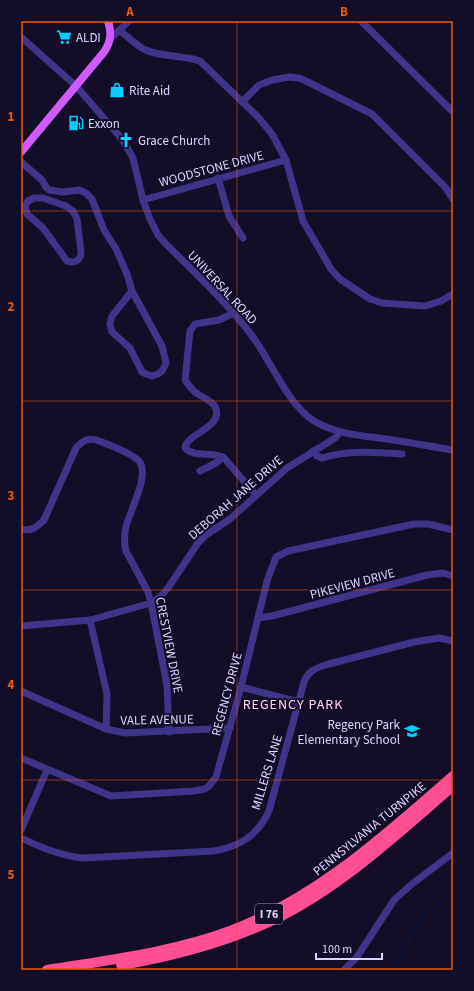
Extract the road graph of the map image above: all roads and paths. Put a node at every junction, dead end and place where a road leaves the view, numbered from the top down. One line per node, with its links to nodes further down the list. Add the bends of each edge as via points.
1 (108, 21): 6 (main road)
2 (129, 21): 4 (street)
3 (361, 21): 9 (street)
4 (120, 31): 6 (street); 8 (street, via 143,49 200,61)
5 (21, 37): 7 (street, UNIVERSAL ROAD)
6 (110, 39): 7 (main road, via 104,52)
7 (76, 86): 10 (main road); 17 (street, UNIVERSAL ROAD, via 129,149)
8 (242, 102): 11 (street, via 272,134); 16 (street, via 259,85 272,80 289,77 308,82 372,114 446,188)
9 (453, 112)
10 (21, 152)
11 (286, 160): 13 (street, WOODSTONE DRIVE); 20 (street, via 303,221 331,269 340,279 370,299 382,303 425,306)
12 (21, 162): 14 (street)
13 (218, 178): 17 (street, WOODSTONE DRIVE); 18 (street, via 229,216)
14 (48, 188): 15 (street); 19 (street, via 63,192 76,190 89,196 104,230 116,249)
15 (43, 198): 15 (street, via 28,201 25,206 26,212 49,236 67,261 76,262 81,252 76,215 66,206)
16 (453, 199)
17 (143, 200): 23 (street, UNIVERSAL ROAD, via 158,235)
18 (243, 238)
19 (132, 291): 21 (street); 22 (street)
20 (453, 294)
21 (126, 300): 22 (street); 22 (street, via 112,316 111,328 130,348 142,372 149,375 158,374 166,366 164,352)
22 (137, 301)
23 (234, 313): 24 (street, UNIVERSAL ROAD, via 251,334 299,408 313,420); 28 (street, via 192,327 185,374 188,384 214,405 217,414 209,427 189,441 185,448 196,454)
24 (340, 432): 25 (street, UNIVERSAL ROAD); 26 (street, DEBORAH JANE DRIVE, via 335,438)
25 (453, 450)
26 (313, 451): 27 (street, via 322,458 339,453); 30 (street, DEBORAH JANE DRIVE, via 287,468)
27 (402, 454)
28 (223, 457): 29 (street); 30 (street)
29 (200, 472)
30 (256, 495): 34 (street, DEBORAH JANE DRIVE, via 198,543 168,588)
31 (21, 529): 34 (street, CRESTVIEW DRIVE, via 32,530 44,520 81,442 93,439 122,450 139,460 143,469 124,540 126,551)
32 (453, 530): 35 (street, REGENCY DRIVE, via 428,524 414,524 288,551 276,557)
33 (453, 576): 35 (street, PIKEVIEW DRIVE, via 443,573 427,575)
34 (151, 602): 36 (street, DEBORAH JANE DRIVE); 44 (street, CRESTVIEW DRIVE, via 167,685)
35 (258, 618): 39 (street, REGENCY DRIVE)
36 (90, 620): 37 (street, DEBORAH JANE DRIVE); 43 (street, via 107,694)
37 (21, 626)
38 (453, 641): 41 (street, MILLERS LANE, via 439,638 414,642 317,667 306,676)
39 (241, 687): 41 (street); 42 (street, REGENCY DRIVE)
40 (21, 691): 43 (street, VALE AVENUE)
41 (299, 702): 50 (street, MILLERS LANE, via 269,811 260,827 239,844 214,851 84,858 54,853)
42 (230, 728): 44 (street, VALE AVENUE); 46 (street, REGENCY DRIVE, via 216,777 205,789 111,796)
43 (106, 729): 44 (street, VALE AVENUE, via 125,733)
44 (169, 732)
45 (21, 758): 46 (street)
46 (47, 770): 49 (street)
47 (453, 776): 52 (highway, PENNSYLVANIA TURNPIKE / I 76, via 348,865 307,893 268,914 224,933 178,946)
48 (453, 786): 53 (highway, PENNSYLVANIA TURNPIKE / I 76, via 347,874 274,919 247,932 200,948)
49 (21, 830)
50 (21, 838)
51 (453, 853): 54 (street, via 394,900 357,957)
52 (46, 970)
53 (90, 970)
54 (344, 970)

